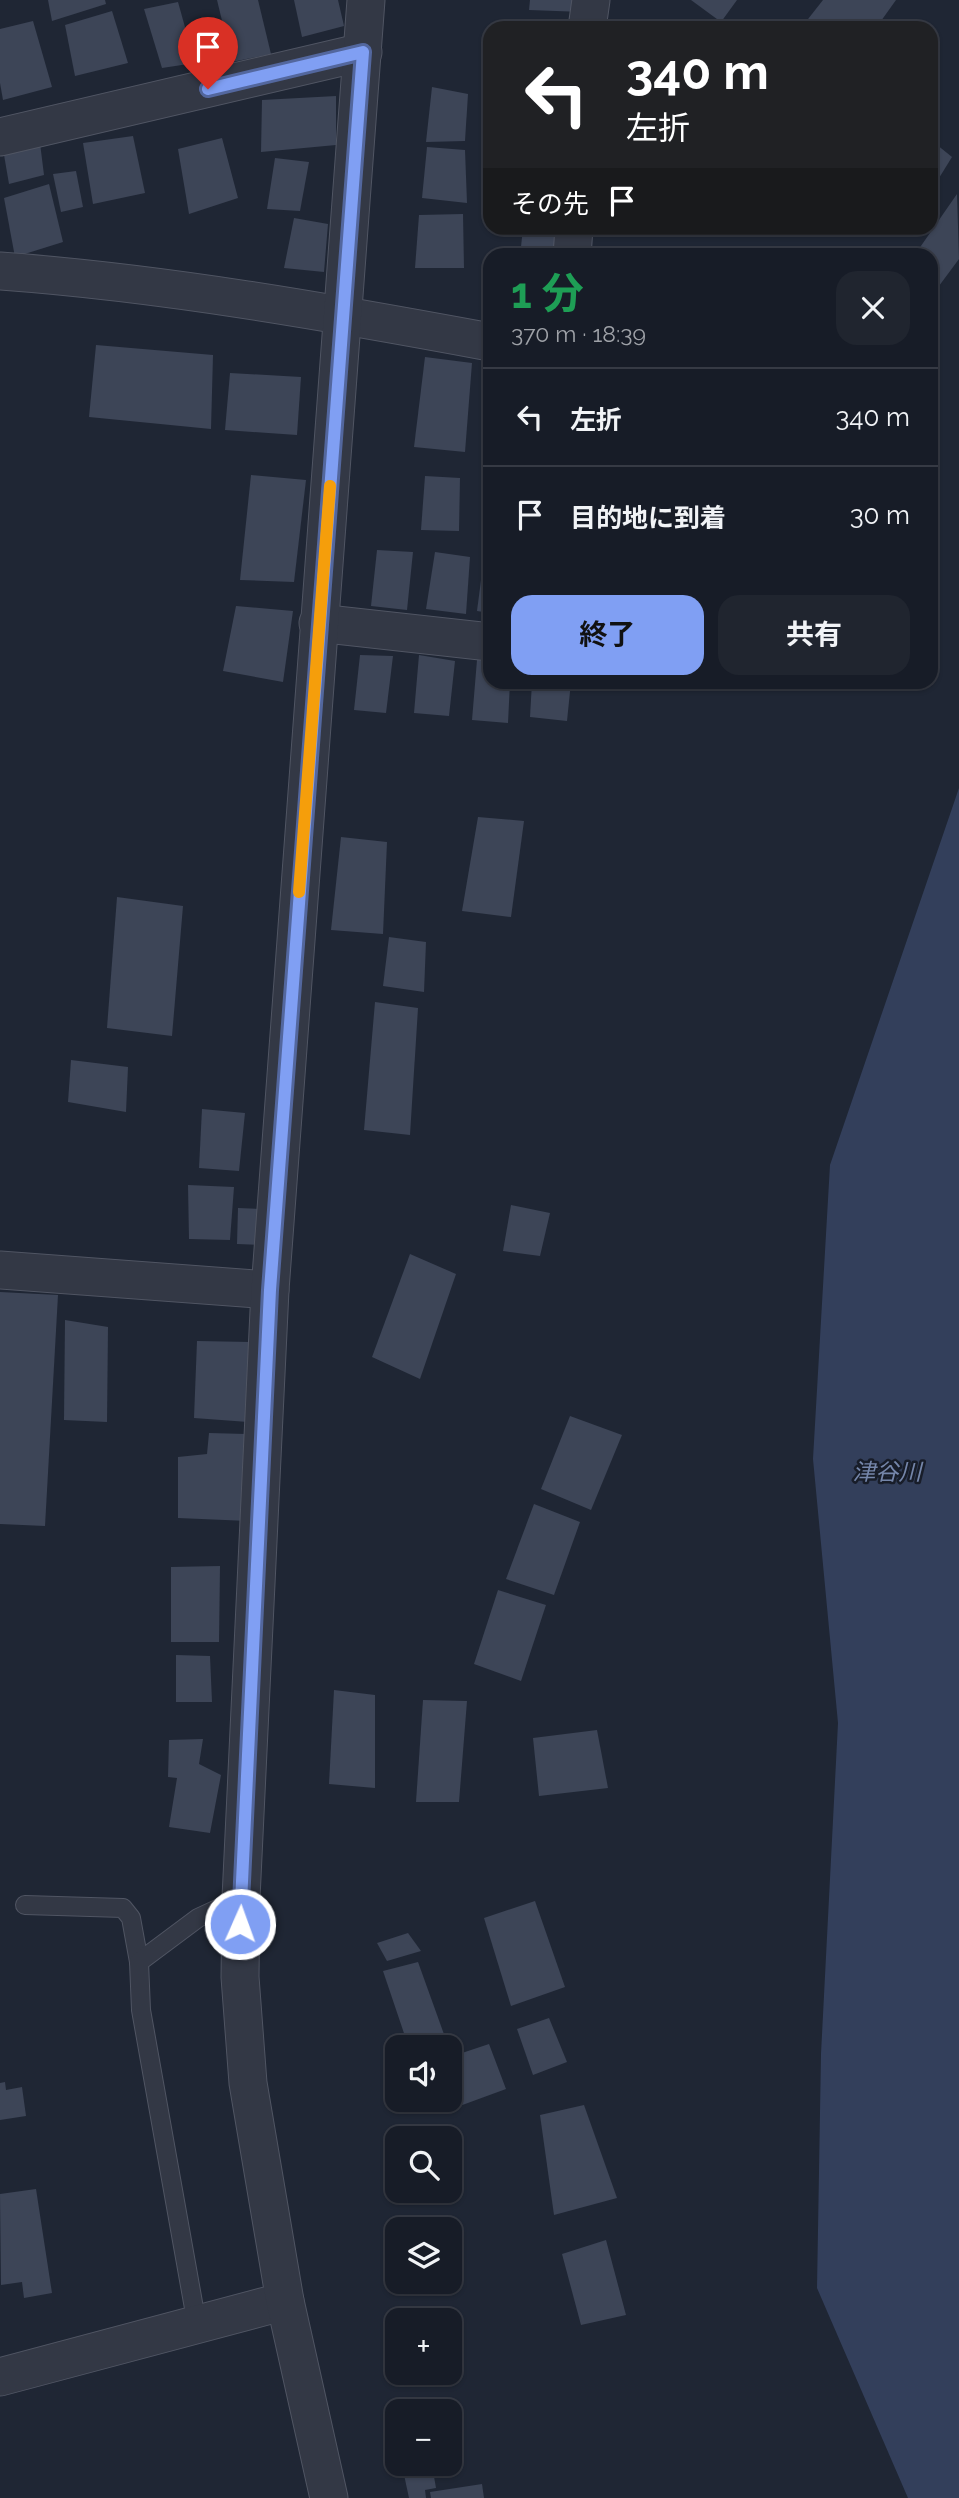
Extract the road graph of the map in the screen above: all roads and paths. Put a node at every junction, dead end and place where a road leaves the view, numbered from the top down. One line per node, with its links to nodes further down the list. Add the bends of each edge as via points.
1 (366, 0): 4 (street)
2 (591, 0): 3 (street)
3 (588, 21)
4 (363, 52): 5 (street); 7 (street)
5 (0, 137)
6 (0, 271): 7 (street, via 59,275)
7 (344, 315): 8 (street); 9 (street)
8 (483, 341)
9 (318, 623): 10 (street); 12 (street)
10 (483, 641)
11 (0, 1270): 12 (street)
12 (270, 1290): 13 (street)
13 (241, 1898): 15 (lane, via 198,1918); 16 (street, via 240,1977 248,2083)
14 (25, 1905): 15 (lane, via 123,1908 131,1918)
15 (139, 1962): 17 (lane, via 141,2010)
16 (285, 2301): 17 (street); 19 (street)
17 (197, 2325): 18 (street)
18 (0, 2376)
19 (329, 2498)

